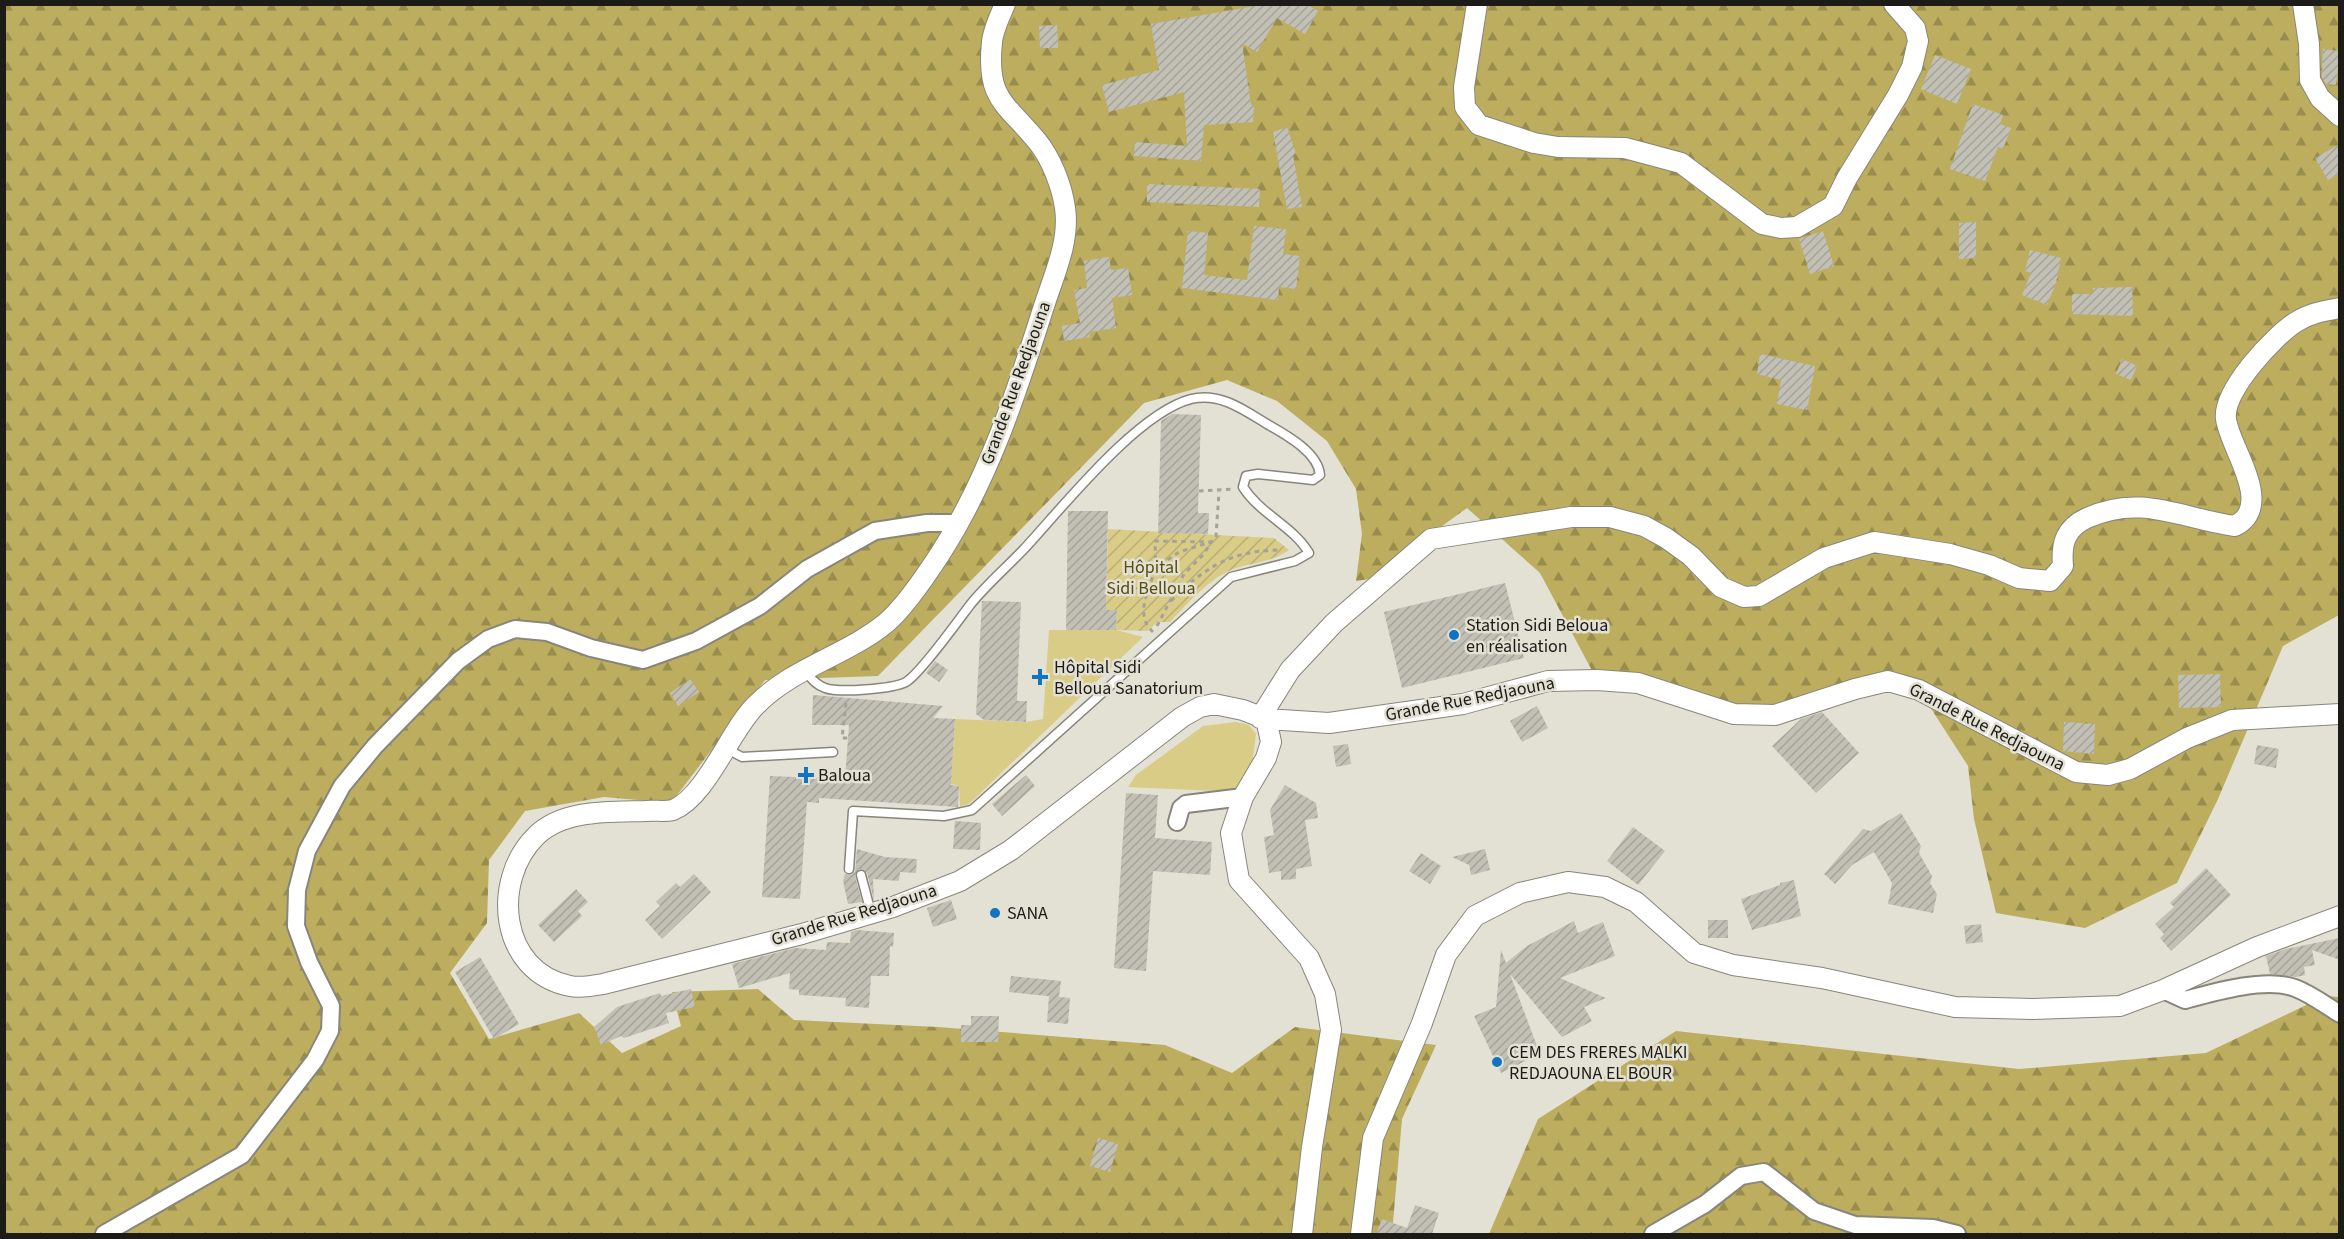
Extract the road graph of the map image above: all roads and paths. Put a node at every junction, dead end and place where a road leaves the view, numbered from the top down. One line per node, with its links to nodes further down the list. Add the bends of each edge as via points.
1 (1005, 4): 10 (street, Grande Rue Redjaouna, via 992,39 995,93 1010,115 1038,142 1061,185 1066,212 1064,243 1003,429)
2 (1477, 4): 3 (street, via 1464,87 1465,106 1479,125 1542,144 1625,148 1681,163 1762,224 1781,228 1797,227 1833,206 1907,76 1918,41 1915,28)
3 (1894, 4)
4 (2303, 4): 5 (street, via 2310,80 2320,98)
5 (2340, 116)
6 (2340, 308): 16 (street, via 2315,313 2280,333 2248,368 2234,391 2225,417 2253,498 2246,517 2235,526 2160,508 2115,507 2076,523 2061,548 2063,566 2050,581 2019,578 1950,554 1875,542 1824,558 1759,596 1744,597 1721,587 1690,555 1666,538 1644,526 1610,518 1571,517 1431,539 1334,623 1290,670)
7 (1243, 487): 9 (path); 13 (lane, via 1246,476 1258,474 1312,480 1320,475 1319,466 1279,431 1233,404 1213,397 1191,399 1156,414 1101,464 975,599 906,682 877,688 827,689 817,685); 22 (lane, via 1251,500 1301,540 1309,554 1296,561 1231,577 972,810 944,816 853,812)
8 (1199, 491): 9 (path)
9 (1219, 492): 11 (path, via 1216,536)
10 (957, 523): 13 (street, Grande Rue Redjaouna, via 940,554 889,621); 28 (street, via 875,531 807,569 760,606 696,641 643,660 591,648 547,632 515,629 488,639 458,661 375,746 342,786 307,851 297,890 296,926 331,1006 330,1031 315,1060 242,1155)
11 (1211, 542): 12 (path, via 1179,552); 12 (path, via 1155,541); 12 (path, via 1184,574 1154,633 1145,625 1143,610)
12 (1156, 568)
13 (805, 671): 18 (street, Grande Rue Redjaouna, via 754,706)
14 (846, 712): 17 (path, via 842,738)
15 (2340, 714): 16 (street, Grande Rue Redjaouna, via 2232,720 2187,738 2130,769 2108,775 2076,772 1919,690 1888,681 1775,715 1734,714 1638,683 1598,680 1548,681 1462,704 1383,717 1329,723)
16 (1263, 718): 20 (street, via 1271,742); 24 (street, Grande Rue Redjaouna, via 1214,704 1200,707 1011,850 960,881)
17 (848, 738)
18 (726, 749): 19 (lane, via 742,757); 24 (street, Grande Rue Redjaouna, via 692,795 672,810 594,813 568,819 538,833 521,853 508,896 508,923 522,956 553,979 569,986 587,986 802,934)
19 (833, 752)
20 (1243, 797): 21 (street, via 1186,804); 29 (street, via 1231,833 1239,880 1309,958 1325,994 1331,1030)
21 (1177, 822)
22 (849, 869)
23 (861, 875): 24 (lane)
24 (871, 913)
25 (2340, 916): 26 (street, via 2258,946)
26 (2163, 990): 27 (street, via 2185,1000 2263,984 2293,987); 30 (street, via 2120,1006 1955,1007 1822,978 1732,964 1694,953 1636,902 1605,887 1568,882 1520,892 1475,916 1446,955 1373,1138)
27 (2340, 1014)
28 (104, 1234)
29 (1302, 1234)
30 (1361, 1234)
31 (1653, 1234): 32 (street, via 1705,1204 1741,1176 1764,1172 1814,1211 1855,1225 1933,1228)
32 (1957, 1234)

